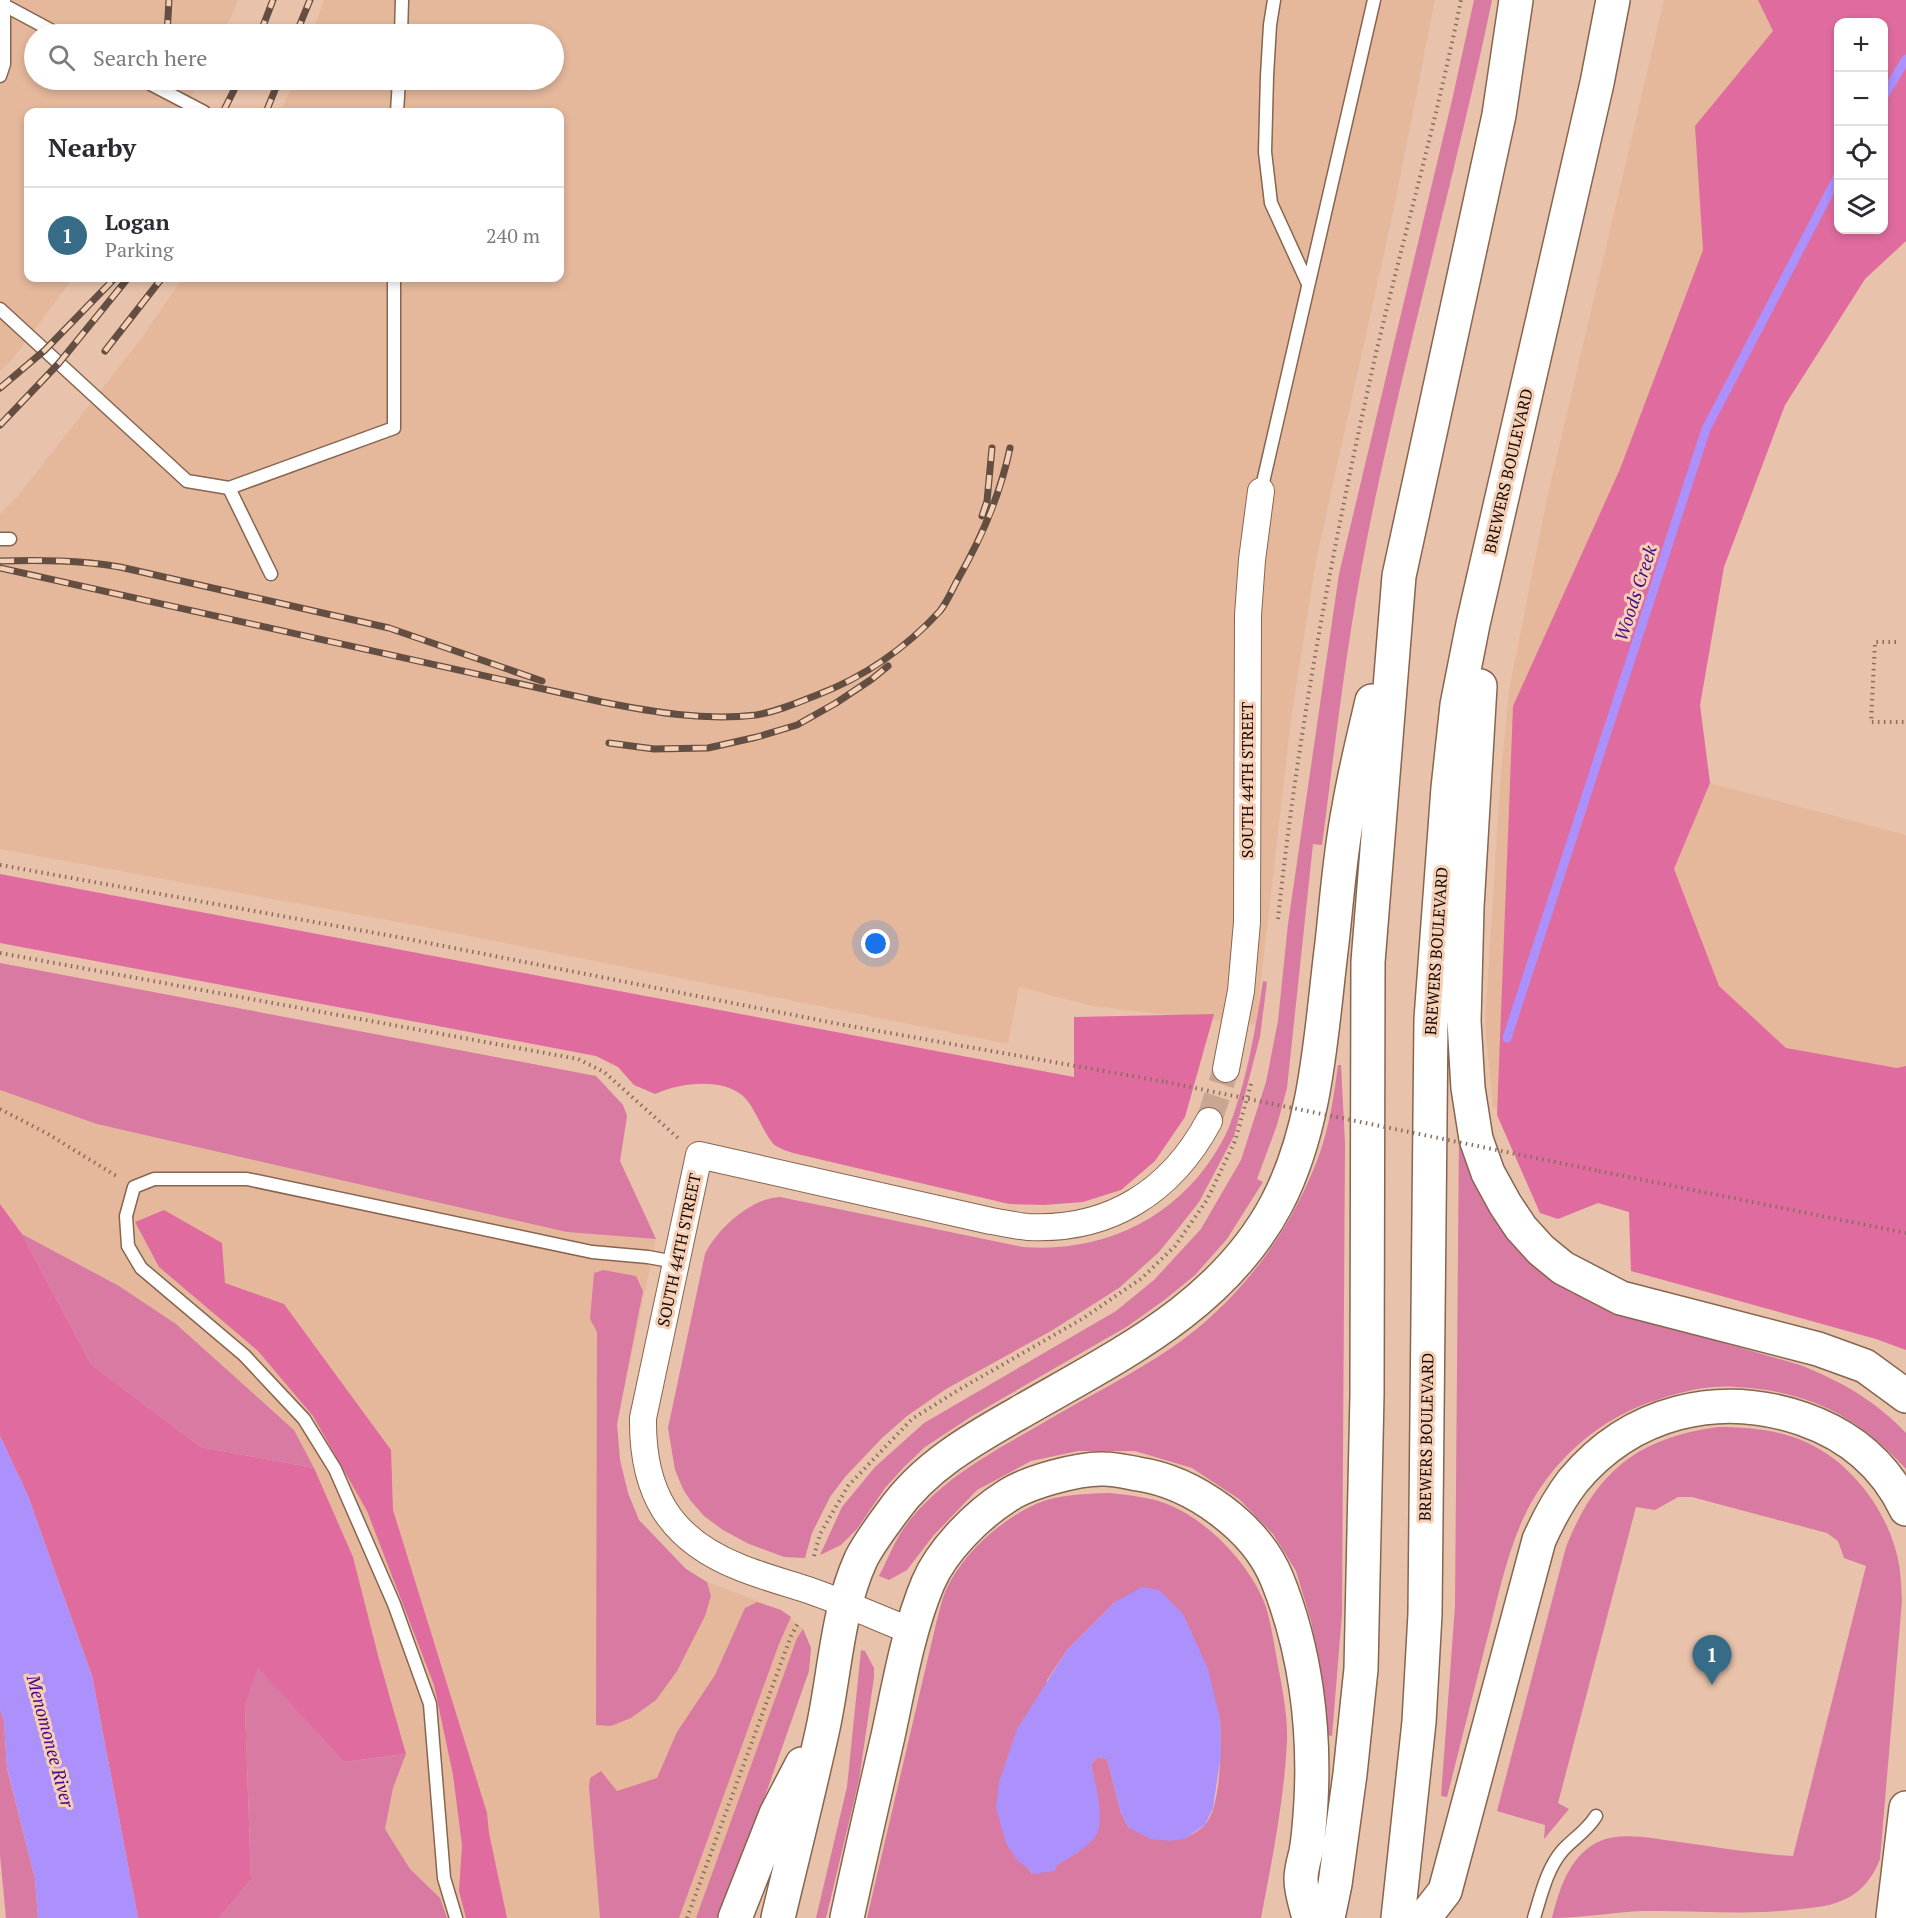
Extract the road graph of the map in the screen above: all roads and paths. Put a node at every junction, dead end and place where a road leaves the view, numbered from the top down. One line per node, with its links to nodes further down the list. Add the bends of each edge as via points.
1 (402, 0): 8 (lane)
2 (1274, 0): 15 (lane, via 1267,76 1266,162 1271,203)
3 (1374, 0): 15 (lane)
4 (1516, 0): 21 (highway, via 1499,115)
5 (1613, 0): 19 (highway, BREWERS BOULEVARD)
6 (4, 3): 7 (lane); 9 (lane, via 4,64)
7 (41, 24)
8 (401, 24)
9 (0, 76)
10 (162, 90): 12 (lane)
11 (398, 90): 13 (lane)
12 (196, 108)
13 (397, 108)
14 (394, 282): 17 (lane, via 394,428)
15 (1308, 284): 18 (lane)
16 (0, 309): 17 (lane, via 187,482)
17 (229, 488): 20 (lane)
18 (1262, 491): 26 (street, SOUTH 44TH STREET, via 1248,615 1247,922 1241,991)
19 (1496, 523): 33 (highway, via 1480,690 1464,1021 1476,1139 1488,1173 1521,1228 1563,1268 1621,1298 1818,1349 1865,1366); 49 (highway, BREWERS BOULEVARD, via 1457,705 1441,870 1431,1019 1425,1614 1419,1722)
20 (271, 574)
21 (1399, 576): 35 (highway, via 1348,810 1314,1086 1303,1135 1277,1203 1224,1276 1195,1304 1142,1341 971,1440 919,1482 862,1558); 48 (highway, via 1368,962 1367,1395 1361,1669)
22 (1896, 642): 23 (path, via 1875,642 1871,722)
23 (1906, 722)
24 (0, 865): 31 (path, bridge, via 1166,1082)
25 (0, 953): 29 (path, via 578,1059 604,1072)
26 (1226, 1068)
27 (0, 1109): 30 (path)
28 (1209, 1121): 29 (street, SOUTH 44TH STREET, via 1189,1155 1145,1197 1095,1219 1062,1226 1027,1227 991,1221)
29 (699, 1155): 32 (street, SOUTH 44TH STREET)
30 (134, 1186): 32 (lane, via 154,1179 247,1179 592,1252); 42 (lane, via 126,1215 128,1246 141,1268 244,1355 304,1419 335,1469 394,1604 430,1704 444,1878)
31 (1906, 1233)
32 (675, 1262): 35 (street, SOUTH 44TH STREET, via 643,1418 642,1446 656,1496 671,1520 699,1546 738,1567)
33 (1906, 1396)
34 (1906, 1509): 50 (highway, via 1880,1468 1847,1439 1781,1411 1746,1406 1683,1410 1648,1423 1591,1462 1572,1482 1539,1540 1445,1891)
35 (845, 1605): 37 (street, SOUTH 44TH STREET); 38 (highway)
36 (798, 1623): 43 (path)
37 (911, 1631): 46 (highway); 47 (highway, via 929,1581 969,1526 1008,1495 1038,1482 1103,1469 1157,1477 1219,1509 1252,1540 1275,1575 1294,1628 1310,1730 1311,1800 1301,1880)
38 (823, 1725): 44 (highway, via 776,1814); 45 (highway)
39 (1906, 1808): 41 (highway)
40 (1596, 1816): 51 (lane, via 1554,1864)
41 (1893, 1917)
42 (456, 1918)
43 (687, 1918)
44 (735, 1918)
45 (778, 1918)
46 (847, 1918)
47 (1309, 1918)
48 (1328, 1918)
49 (1398, 1918)
50 (1424, 1918)
51 (1534, 1918)

